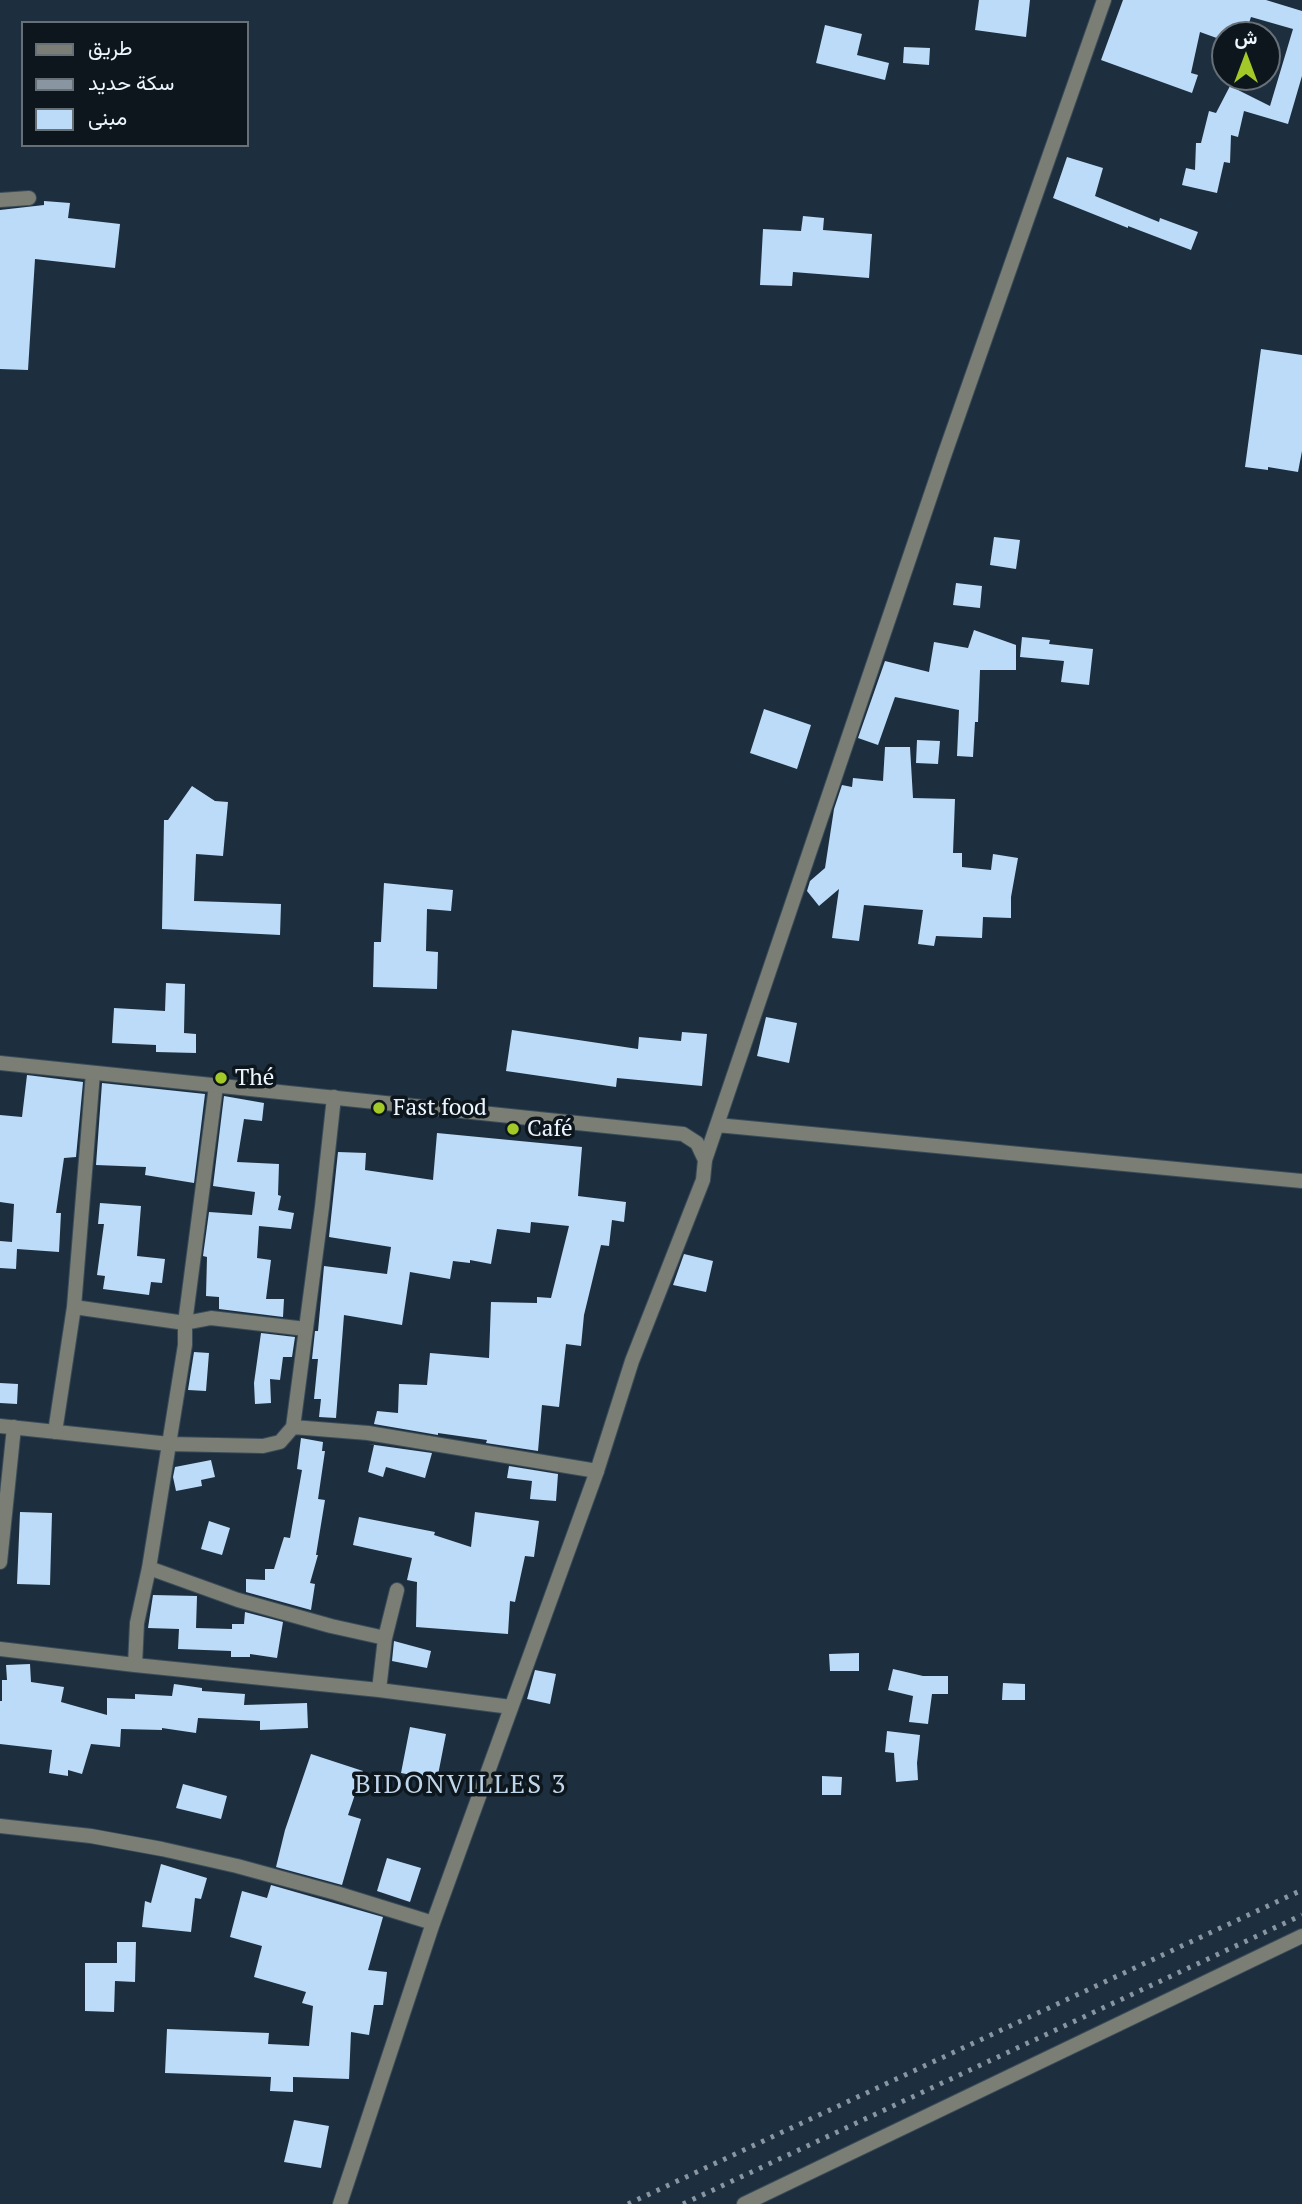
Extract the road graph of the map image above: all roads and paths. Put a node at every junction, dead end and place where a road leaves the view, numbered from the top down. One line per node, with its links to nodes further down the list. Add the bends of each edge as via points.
1 (1104, 0): 8 (street)
2 (29, 198): 3 (street)
3 (0, 200)
4 (0, 1063): 5 (street)
5 (93, 1073): 6 (street); 11 (street)
6 (216, 1086): 7 (street); 12 (street)
7 (334, 1097): 9 (street, via 683,1134 698,1143); 13 (street)
8 (717, 1125): 9 (street); 10 (street)
9 (705, 1160): 18 (street, via 703,1180 632,1361)
10 (1302, 1181)
11 (74, 1307): 12 (street); 16 (street)
12 (185, 1322): 13 (street, via 211,1318); 17 (street)
13 (306, 1329): 15 (street)
14 (7, 1427): 16 (street); 19 (street)
15 (293, 1427): 17 (street, via 280,1443 263,1446); 18 (street, via 368,1433)
16 (55, 1432): 17 (street)
17 (169, 1444): 20 (street)
18 (597, 1471): 26 (street)
19 (0, 1562)
20 (149, 1568): 22 (street, via 238,1600); 24 (street, via 137,1623)
21 (397, 1590): 22 (street)
22 (385, 1638): 25 (street)
23 (0, 1649): 24 (street)
24 (135, 1665): 25 (street)
25 (379, 1690): 26 (street)
26 (511, 1707): 28 (street)
27 (0, 1826): 28 (street, via 175,1852)
28 (433, 1923): 30 (street)
29 (1302, 1936): 31 (street)
30 (340, 2204)
31 (744, 2204)

